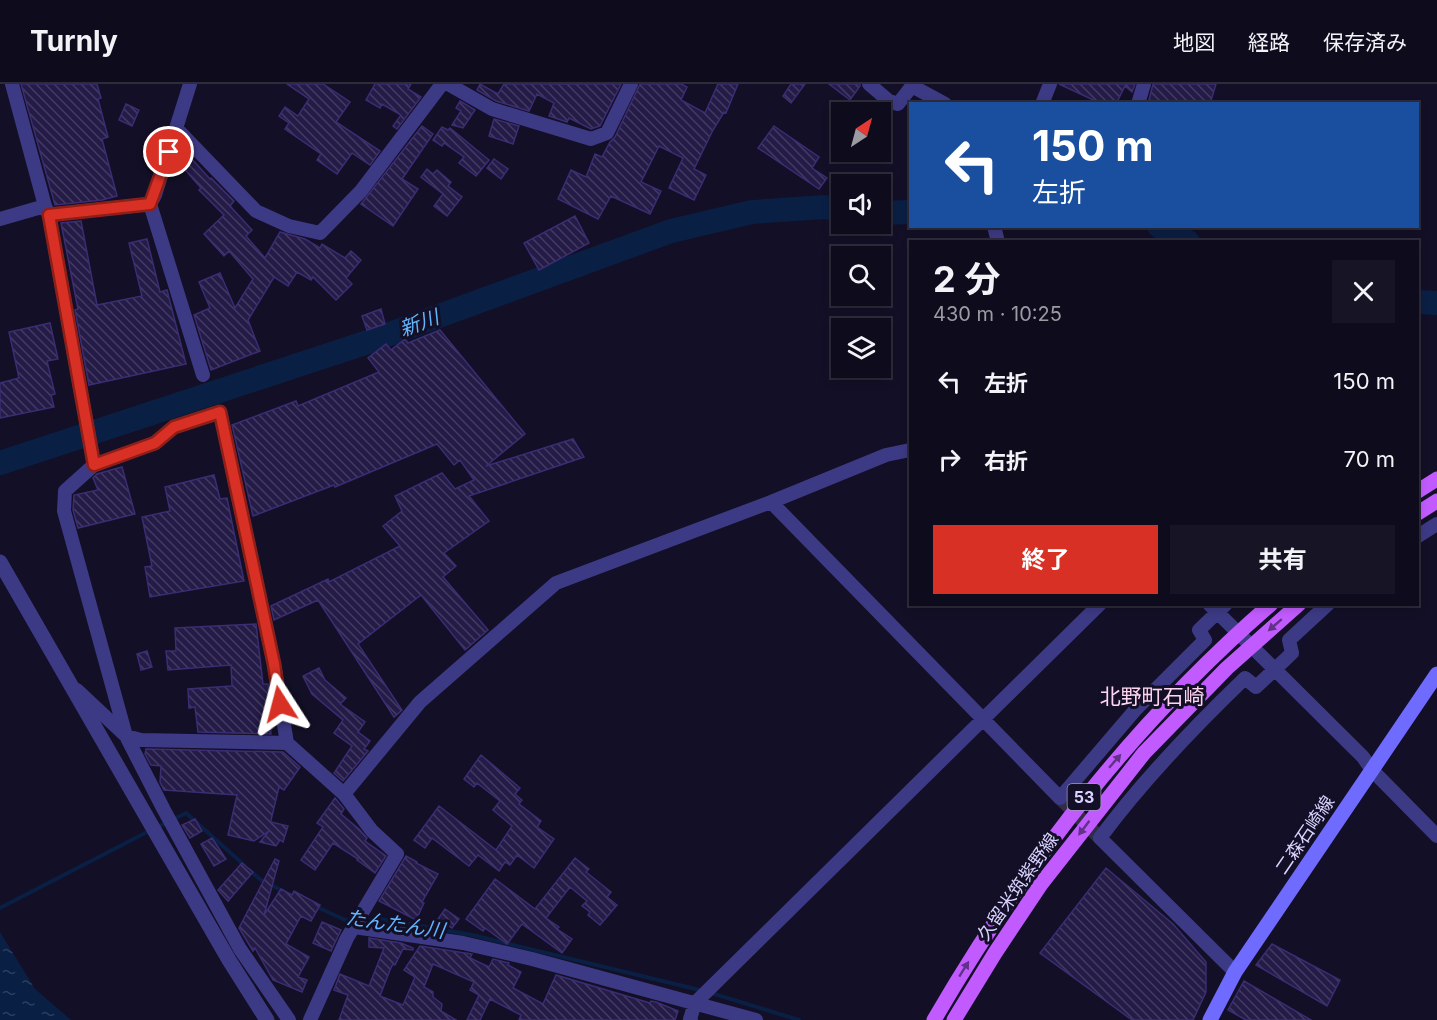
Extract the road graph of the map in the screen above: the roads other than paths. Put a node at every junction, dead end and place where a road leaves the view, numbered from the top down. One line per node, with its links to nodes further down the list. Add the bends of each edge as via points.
1 (12, 84): 14 (street)
2 (190, 84): 12 (street)
3 (442, 84): 12 (street, via 361,190 320,233 289,226 256,212)
4 (448, 84): 5 (street, via 492,109 591,139 607,133)
5 (631, 84)
6 (868, 84): 9 (street, via 898,104 912,86)
7 (1050, 84): 10 (street)
8 (1144, 84): 11 (street)
9 (941, 102)
10 (1043, 102)
11 (1139, 102)
12 (177, 129): 13 (street)
13 (150, 204): 14 (street); 16 (street)
14 (47, 211): 15 (street); 18 (street)
15 (0, 219)
16 (203, 375)
17 (909, 450): 22 (street)
18 (94, 465): 38 (street, via 65,491 64,511); 39 (street, via 155,443 174,427 220,412)
19 (1437, 479): 20 (main road)
20 (1419, 490)
21 (1437, 501): 23 (main road)
22 (771, 502): 37 (street); 41 (street, via 556,583 420,702)
23 (1419, 512)
24 (1437, 524): 25 (street)
25 (1419, 536)
26 (0, 562): 36 (street)
27 (1098, 606): 37 (street)
28 (1269, 606): 32 (main road, 久留米筑紫野線 / 53)
29 (1297, 606): 33 (main road, 久留米筑紫野線 / 53, one-way to 33)
30 (1327, 606): 34 (street, via 1289,639 1292,653)
31 (1218, 607): 32 (street); 37 (street, via 1199,630 1205,640 1136,710 1060,798)
32 (1239, 632): 33 (street); 51 (main road, 久留米筑紫野線 / 53, one-way to 32, via 1004,905 1086,794 1163,708)
33 (1251, 646): 34 (street); 52 (main road, 久留米筑紫野線 / 53, one-way to 52, via 1144,753 1101,805 1041,884)
34 (1275, 669): 40 (street); 44 (street, via 1256,687 1245,678 1218,703 1151,773 1100,838)
35 (1437, 674): 40 (main road, 二森石崎線)
36 (69, 683): 38 (street); 46 (street)
37 (984, 719): 45 (street)
38 (126, 736): 39 (street, via 141,740); 47 (street, via 240,949)
39 (287, 743): 41 (street)
40 (1372, 770): 42 (street); 44 (main road, 二森石崎線)
41 (344, 794): 43 (street, via 372,831 397,854)
42 (1437, 836)
43 (354, 927): 45 (street, via 463,943); 48 (street)
44 (1235, 972): 53 (main road, 二森石崎線)
45 (695, 1003): 49 (street); 50 (street)
46 (267, 1020)
47 (290, 1020)
48 (310, 1020)
49 (691, 1020)
50 (756, 1020)
51 (934, 1020)
52 (954, 1020)
53 (1210, 1020)

